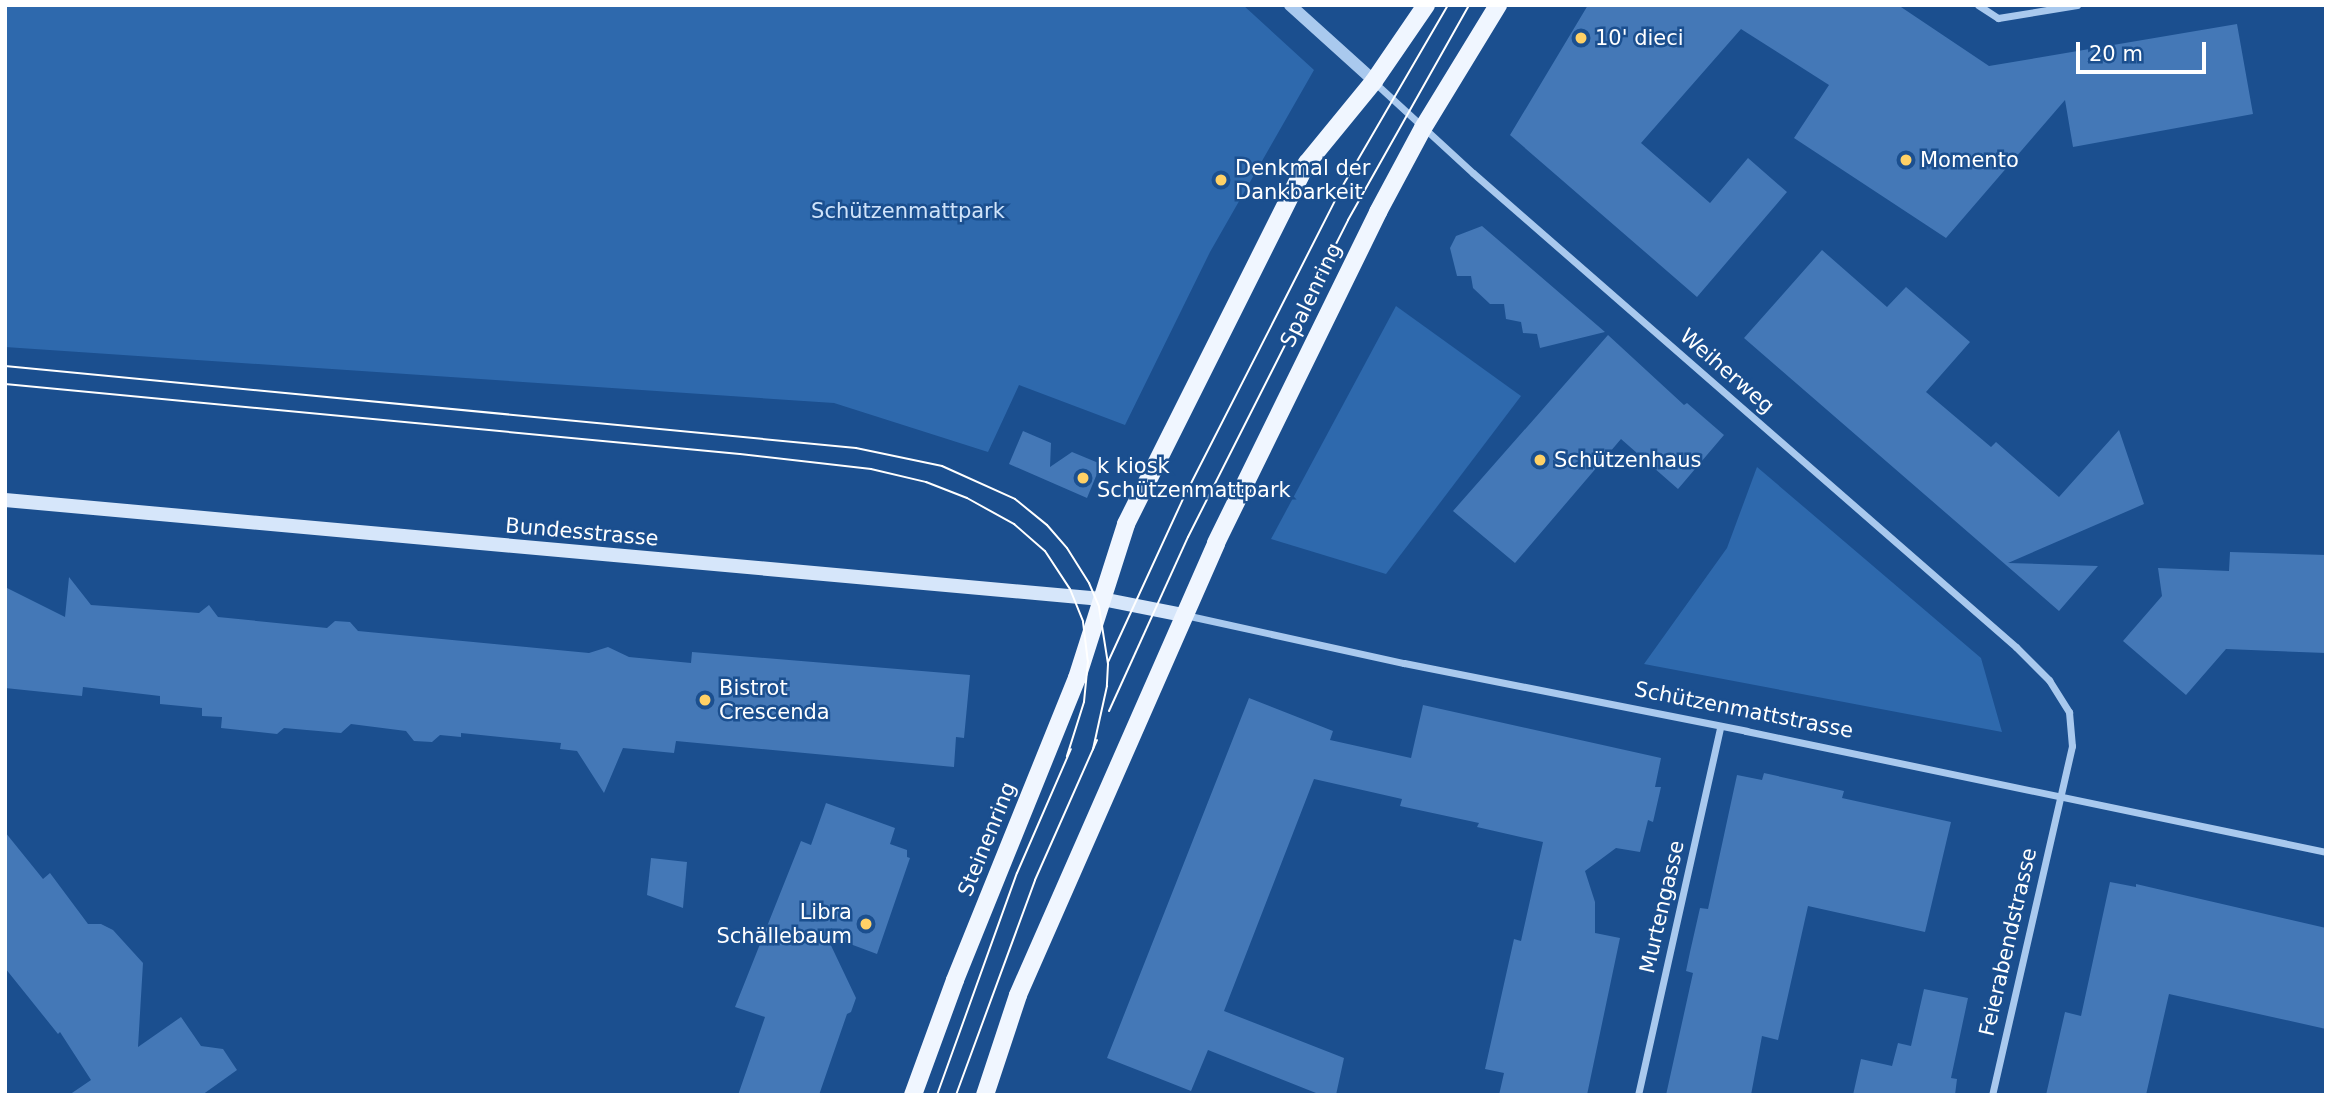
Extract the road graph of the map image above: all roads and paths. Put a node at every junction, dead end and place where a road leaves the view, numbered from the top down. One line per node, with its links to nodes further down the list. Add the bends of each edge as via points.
1 (1290, 5): 6 (street, Weiherweg)
2 (1426, 5): 6 (main road)
3 (1498, 5): 7 (main road, Spalenring)
4 (1978, 5): 5 (street, via 1998,18)
5 (2077, 5)
6 (1374, 82): 7 (street, Weiherweg); 9 (main road, via 1307,163 1126,524)
7 (1423, 128): 11 (main road, Spalenring); 13 (street, Weiherweg, via 2049,680 2069,712 2072,746)
8 (5, 500): 9 (main road, Bundesstrasse)
9 (1102, 599): 10 (main road, Bundesstrasse); 15 (main road, Steinenring, via 1077,678)
10 (1155, 609): 11 (main road, Schützenmattstrasse)
11 (1183, 615): 12 (street, Schützenmattstrasse); 16 (main road, via 1018,995)
12 (1720, 727): 13 (street, Schützenmattstrasse); 17 (street, Murtengasse)
13 (2059, 797): 14 (street, Schützenmattstrasse); 18 (street, Feierabendstrasse)
14 (2326, 852)
15 (913, 1095)
16 (985, 1095)
17 (1638, 1095)
18 (1992, 1095)

